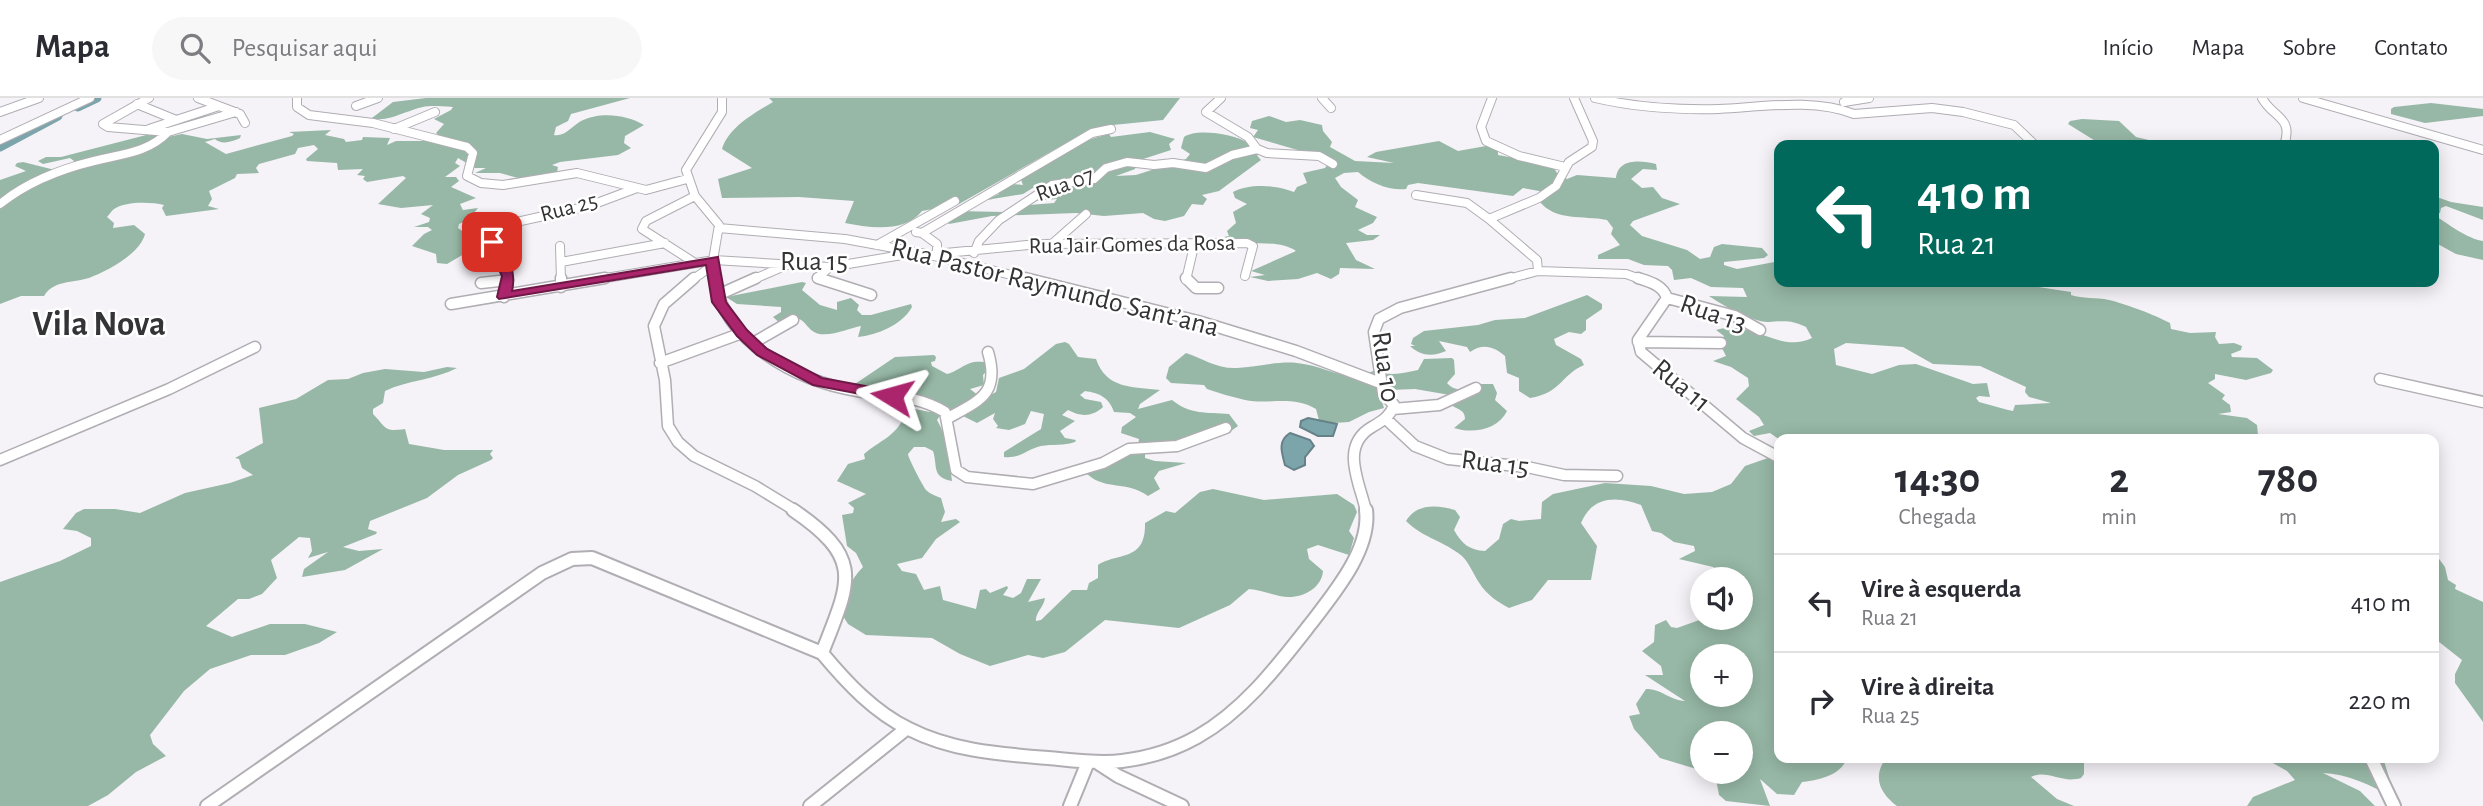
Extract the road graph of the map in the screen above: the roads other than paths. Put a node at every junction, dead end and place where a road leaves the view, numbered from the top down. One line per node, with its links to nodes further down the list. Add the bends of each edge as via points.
1 (18, 98): 18 (street)
2 (39, 98): 18 (street)
3 (90, 98): 34 (street)
4 (149, 98): 20 (street)
5 (198, 98): 21 (street)
6 (297, 98): 31 (street, via 297,107 309,114)
7 (379, 98): 22 (street)
8 (722, 98): 41 (street, via 722,112 689,162)
9 (1221, 98): 37 (street, via 1206,112 1248,137)
10 (1322, 98): 23 (street)
11 (1492, 98): 40 (street, via 1481,127 1486,141 1519,156)
12 (1574, 98): 40 (street, via 1594,144)
13 (1594, 98): 24 (street, via 1621,104)
14 (1711, 98): 24 (street)
15 (1869, 98): 19 (street)
16 (2262, 98): 36 (street, via 2286,121)
17 (2303, 98): 38 (street)
18 (29, 101): 25 (street)
19 (1845, 103): 24 (street); 35 (street, via 1854,114 1932,108 1963,112 2014,125)
20 (137, 104): 28 (street); 32 (street, via 103,124)
21 (219, 106): 26 (street); 28 (street)
22 (356, 106)
23 (1331, 108)
24 (1717, 109)
25 (0, 112)
26 (236, 112): 29 (street); 33 (street)
27 (435, 112): 31 (street)
28 (176, 120): 32 (street)
29 (244, 123)
30 (1111, 128): 51 (street, via 1092,133)
31 (394, 129): 42 (street, via 467,147 473,153 467,176 481,183 503,185 568,173)
32 (147, 130): 33 (street)
33 (168, 132): 46 (street, via 156,145 80,165 15,192)
34 (0, 140)
35 (2030, 140)
36 (2287, 140)
37 (1256, 149): 39 (street, via 1319,156); 58 (street, Rua 07, via 1206,168 1123,163 1094,179 1052,185 999,220)
38 (2483, 150)
39 (1334, 164)
40 (1565, 167): 48 (street, via 1556,186 1539,198)
41 (687, 178): 42 (street); 44 (street)
42 (638, 188): 68 (street, Rua 25, via 582,208 487,224)
43 (1416, 195): 48 (street, via 1459,201)
44 (695, 196): 49 (street); 52 (street, via 642,225 645,232)
45 (955, 201): 50 (street)
46 (0, 204)
47 (1086, 214): 53 (street)
48 (1489, 219): 66 (street, via 1537,260)
49 (719, 228): 54 (street, Rua Pastor Raymundo Sant’ana); 63 (street)
50 (903, 229): 51 (street); 54 (street)
51 (922, 233): 60 (street, via 937,244)
52 (665, 243): 61 (street); 62 (street)
53 (1052, 244): 56 (street, Rua Jair Gomes da Rosa); 58 (street, Rua Jair Gomes da Rosa)
54 (877, 245): 57 (street, Rua Pastor Raymundo Sant’ana)
55 (560, 246): 61 (street)
56 (1194, 246): 67 (street, Rua Jair Gomes da Rosa, via 1253,246); 71 (street, via 1186,281 1196,288)
57 (914, 252): 59 (street, Rua Pastor Raymundo Sant’ana); 65 (street, Rua 15)
58 (974, 253): 60 (street, Rua Jair Gomes da Rosa)
59 (926, 254): 60 (street, Rua Jair Gomes da Rosa); 87 (street, Rua Pastor Raymundo Sant’ana, via 1198,321)
60 (937, 254)
61 (561, 262): 70 (street)
62 (695, 263): 63 (street, Rua 15); 70 (street, Rua 15)
63 (713, 263): 64 (street, Rua 15, via 734,259); 72 (street); 85 (street, via 669,301 655,320)
64 (787, 265): 65 (street, Rua 15); 72 (street)
65 (830, 267): 73 (street, via 817,278)
66 (1538, 271): 74 (street, Rua 10, via 1626,274 1655,284); 87 (street, Rua 10, via 1409,305 1379,319 1374,332)
67 (1245, 276)
68 (508, 280): 69 (street); 75 (street)
69 (481, 284)
70 (561, 287): 75 (street, Rua 15)
71 (1218, 288)
72 (718, 295): 79 (street)
73 (870, 295)
74 (1666, 295): 78 (street, Rua 13, via 1735,316); 80 (street, Rua 11)
75 (504, 297): 76 (street, Rua 15)
76 (451, 304)
77 (793, 320): 81 (street)
78 (1760, 330)
79 (742, 333): 81 (street); 85 (street)
80 (1638, 342): 82 (street); 93 (street, Rua 11, via 1641,352 1742,438)
81 (753, 343): 91 (street, via 818,382 924,401 936,405)
82 (1721, 343)
83 (255, 347): 94 (street, via 169,389)
84 (988, 352): 91 (street, via 995,373 986,394)
85 (660, 363): 96 (street, via 664,418 680,446 781,501 828,537 841,555 847,581)
86 (2380, 379): 89 (street)
87 (1383, 384): 90 (street, Rua 10, via 1383,393 1394,405)
88 (1476, 388): 90 (street, via 1439,405)
89 (2483, 402)
90 (1390, 414): 95 (street, Rua 15, via 1402,438 1433,456 1565,475); 98 (street, Rua 10, via 1356,442 1357,484 1367,527 1351,561 1338,587 1260,686 1193,739 1142,758)
91 (948, 418): 92 (street, via 958,473 1024,484 1061,477 1129,449 1177,446)
92 (1226, 428)
93 (1774, 455)
94 (0, 460)
95 (1617, 476)
96 (822, 653): 97 (street, via 855,691); 100 (street, via 592,558 572,559 542,573)
97 (906, 729): 98 (street, via 961,750); 101 (street)
98 (1093, 762): 102 (street); 103 (street)
99 (2373, 763): 104 (street)
100 (207, 806)
101 (810, 806)
102 (1070, 806)
103 (1182, 806)
104 (2394, 806)

